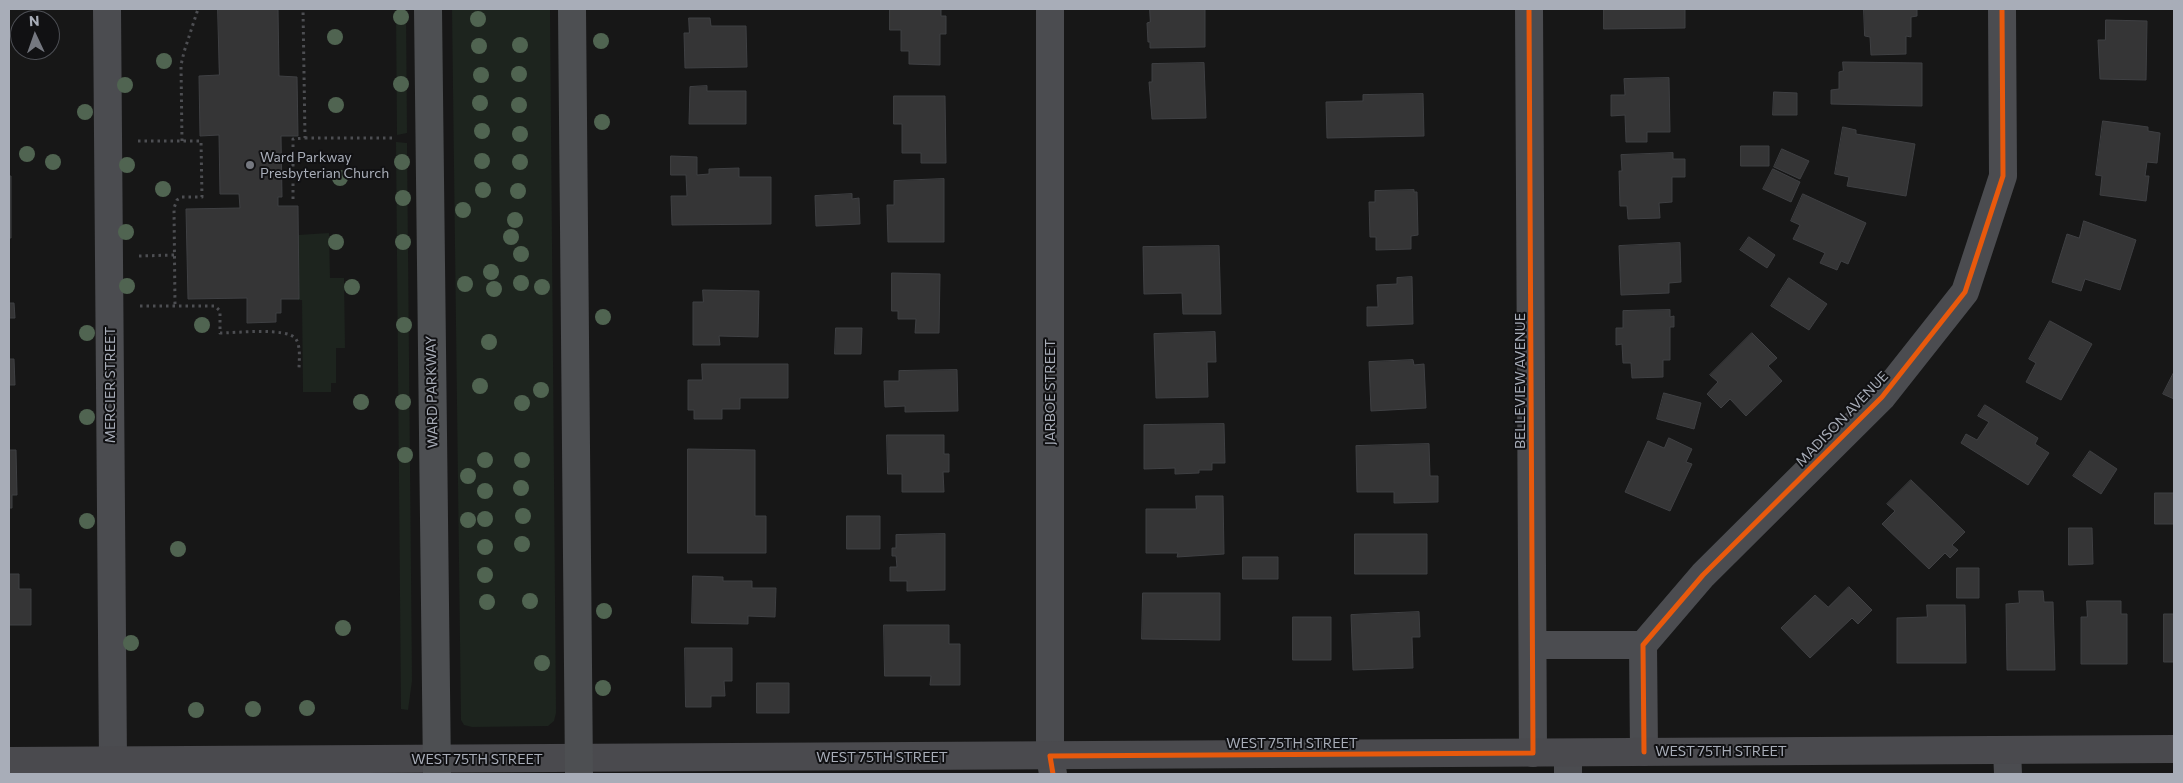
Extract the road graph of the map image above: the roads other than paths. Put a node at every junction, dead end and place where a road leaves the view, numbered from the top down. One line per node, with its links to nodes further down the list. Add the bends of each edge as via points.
1 (107, 9): 13 (street, MERCIER STREET)
2 (428, 9): 18 (main road, WARD PARKWAY)
3 (572, 9): 17 (main road)
4 (1050, 9): 16 (street, JARBOE STREET)
5 (1529, 9): 7 (street, BELLEVIEW AVENUE)
6 (2002, 9): 8 (street, MADISON AVENUE, via 2003,176 1965,292 1882,397 1704,575)
7 (1533, 645): 8 (street); 11 (street, BELLEVIEW AVENUE)
8 (1644, 645): 10 (street)
9 (2174, 750): 14 (main road, WEST 75TH STREET)
10 (1644, 752): 14 (main road, WEST 75TH STREET); 15 (main road, WEST 75TH STREET)
11 (1533, 753): 15 (main road, WEST 75TH STREET); 16 (main road, WEST 75TH STREET)
12 (9, 761): 13 (main road, WEST 75TH STREET)
13 (113, 761): 18 (main road, WEST 75TH STREET)
14 (2007, 762)
15 (1568, 764)
16 (1051, 765): 17 (main road, WEST 75TH STREET)
17 (578, 766): 18 (main road, WEST 75TH STREET)
18 (437, 767)

